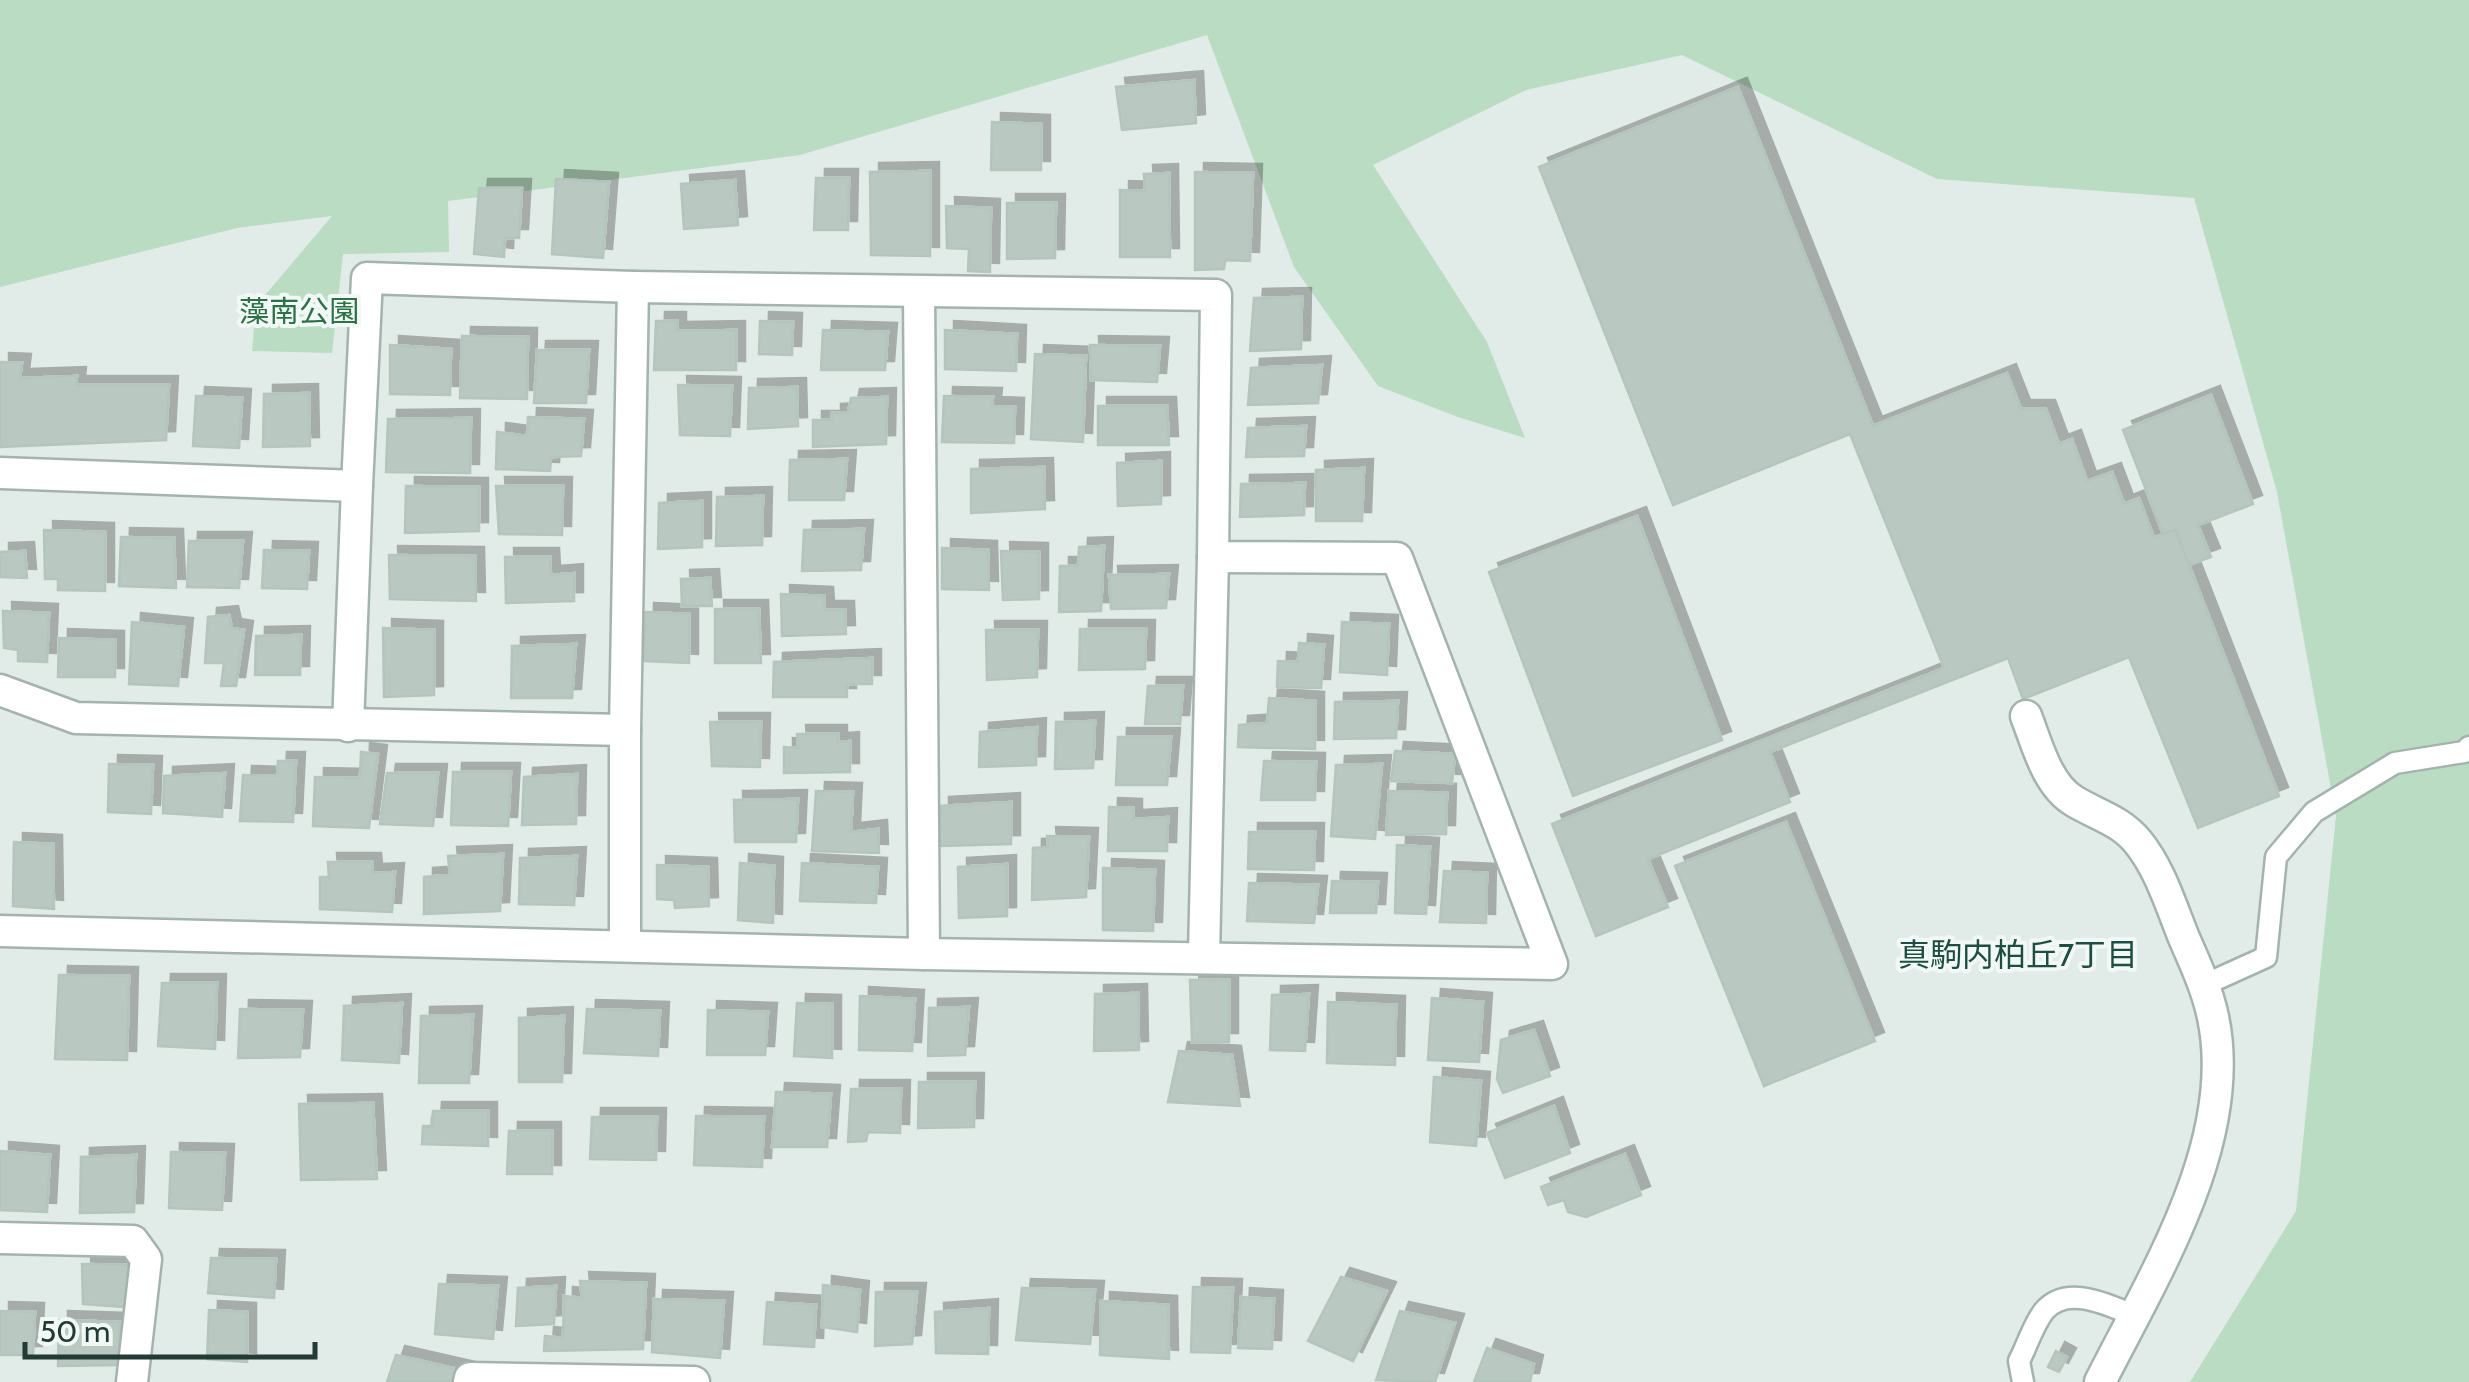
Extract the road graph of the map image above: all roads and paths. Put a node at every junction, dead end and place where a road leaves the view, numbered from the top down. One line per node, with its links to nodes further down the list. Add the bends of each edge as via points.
1 (633, 287): 2 (street); 4 (street, via 367,278); 9 (street)
2 (919, 292): 5 (street, via 1216,295); 13 (street)
3 (0, 474): 4 (street)
4 (357, 486): 8 (street)
5 (1214, 557): 14 (street); 14 (street, via 1398,558 1552,964)
6 (0, 690): 8 (street, via 76,718)
7 (2026, 716): 15 (street, via 2054,782 2138,842)
8 (348, 726): 9 (street)
9 (625, 730): 12 (street)
10 (2469, 747): 15 (lane, via 2394,762 2314,812 2276,857 2266,957)
11 (0, 930): 12 (street)
12 (625, 946): 13 (street)
13 (924, 954): 14 (street)
14 (1204, 956)
15 (2204, 985): 17 (street, via 2214,1019 2214,1118 2190,1196)
16 (0, 1238): 18 (street, via 134,1241 146,1259)
17 (2134, 1315): 21 (lane, via 2079,1298 2045,1310 2019,1361); 22 (street)
18 (132, 1382)
19 (469, 1382): 20 (street)
20 (694, 1382)
21 (2024, 1382)
22 (2100, 1382)

